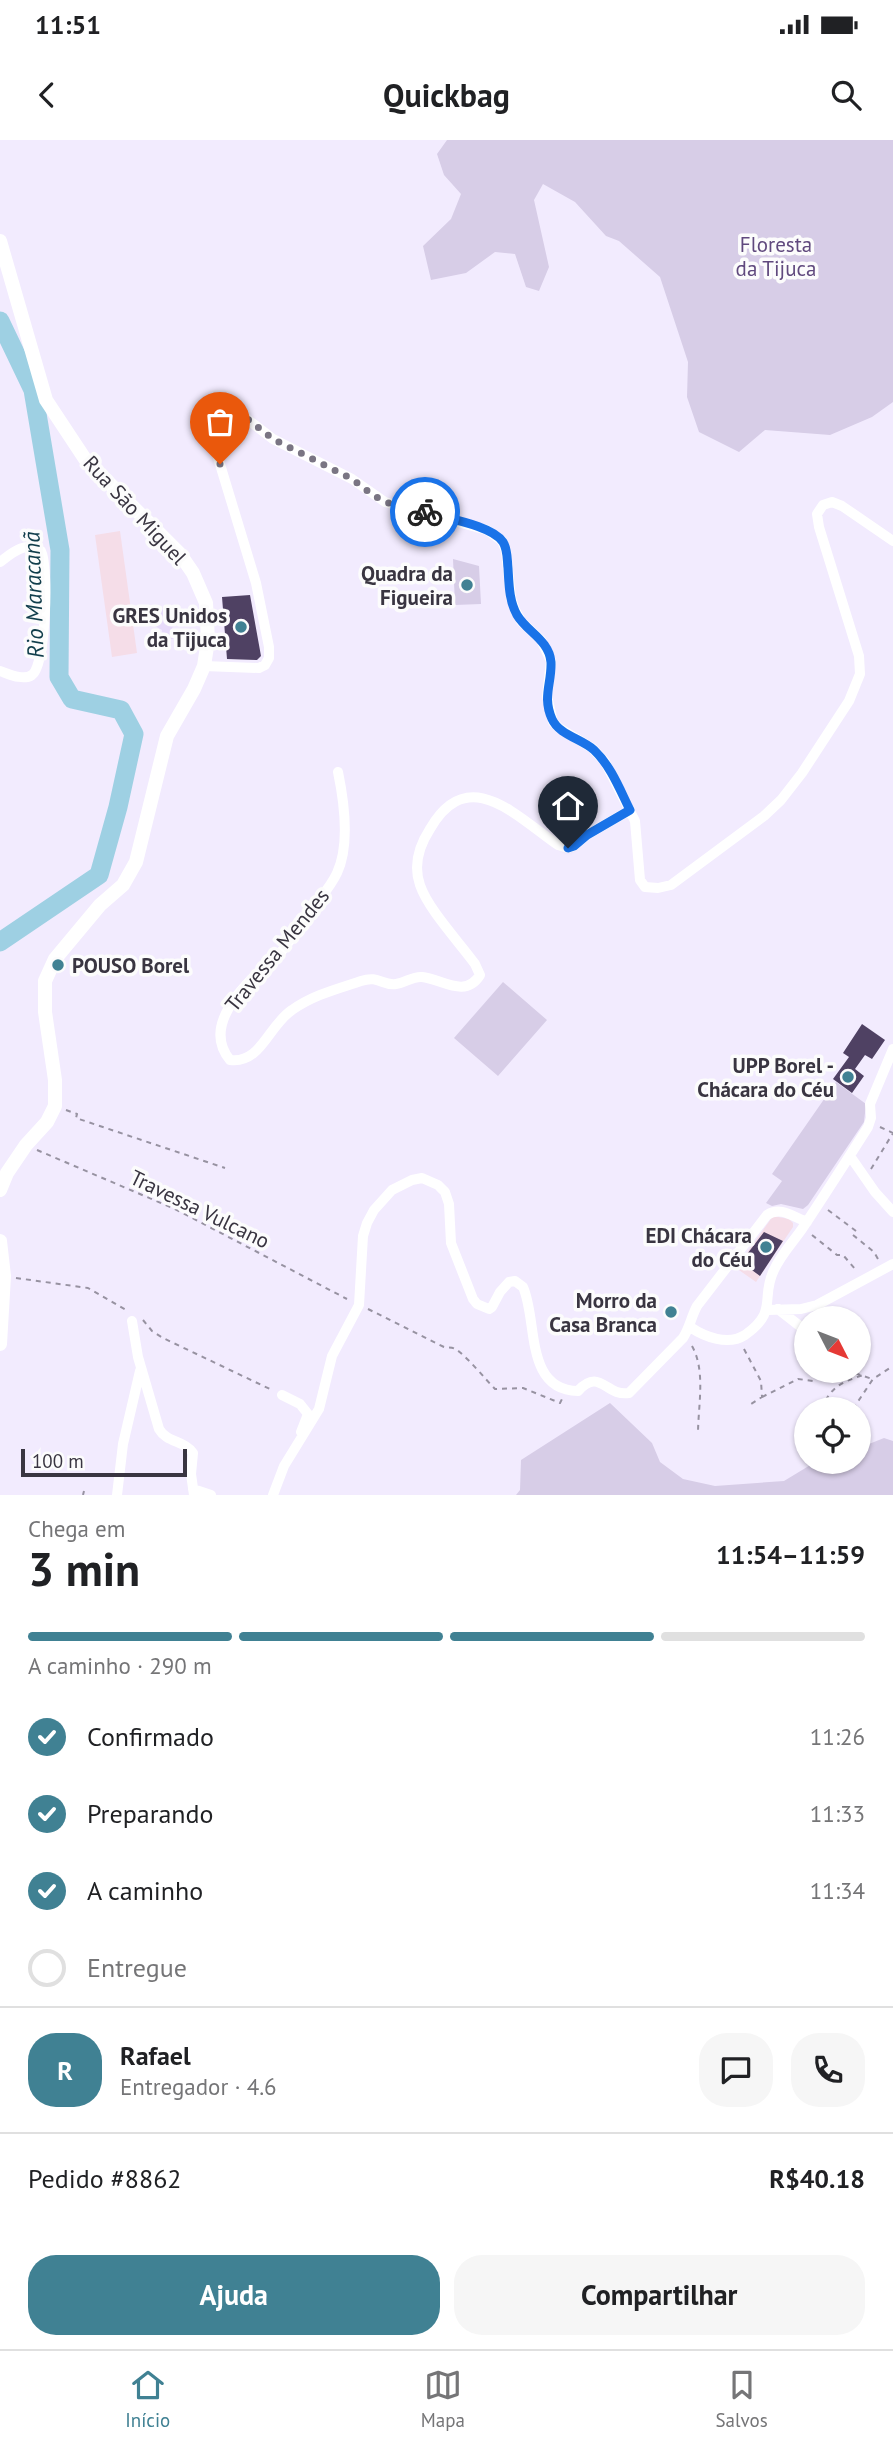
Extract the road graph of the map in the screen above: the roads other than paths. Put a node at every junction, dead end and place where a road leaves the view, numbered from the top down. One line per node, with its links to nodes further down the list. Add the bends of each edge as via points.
1 (0, 240): 4 (street, Rua São Miguel, via 46,400 85,458 180,554 201,588 208,620)
2 (893, 541): 7 (street, via 832,502 817,514 859,656 860,674 849,701 773,808 671,885 658,888 645,887 640,880)
3 (0, 562): 5 (street, via 26,546 41,551 45,565 35,672 22,677)
4 (204, 666): 7 (street, via 259,668 269,659 256,583 209,428 210,411 222,404 230,405 273,439 352,479 385,502 487,530 502,541 515,610 541,640 551,661 547,696 553,722 606,762); 10 (street, Rua São Miguel, via 167,736 136,862 122,885 55,958 45,981 55,1106)
5 (0, 671)
6 (338, 772): 7 (street, Travessa Mendes, via 344,803 337,873 284,948 246,986 221,1022 219,1041 230,1060 242,1062 256,1053 276,1023 292,1009 369,978 390,984 423,977 464,987 476,982 480,975 475,964 424,896 415,865 436,818 461,797 496,802 568,848)
7 (630, 810)
8 (893, 1049): 9 (street, via 870,1104 869,1122)
9 (850, 1156): 11 (street); 12 (street)
10 (1, 1183)
11 (893, 1212)
12 (805, 1225): 16 (street, via 770,1279); 19 (street, via 783,1212 767,1215 697,1306)
13 (0, 1241): 15 (street)
14 (893, 1264): 16 (street, via 817,1305)
15 (2, 1302): 20 (street)
16 (773, 1309): 18 (street); 19 (street, via 741,1337 713,1339)
17 (136, 1318): 21 (street)
18 (794, 1322)
19 (690, 1327): 23 (street, via 629,1393 598,1381 590,1381 578,1391 556,1386 539,1361 523,1287 515,1282 505,1284 492,1307 483,1307 473,1298 451,1243 445,1192 422,1178 412,1180 392,1190 368,1223 363,1236 359,1305 332,1356 319,1409)
20 (0, 1344)
21 (138, 1357): 24 (street, via 159,1429 193,1453); 25 (street, via 138,1384 123,1444)
22 (282, 1395): 23 (street, via 308,1414)
23 (298, 1441): 27 (street)
24 (194, 1492): 26 (street)
25 (117, 1495)
26 (211, 1495)
27 (273, 1495)

